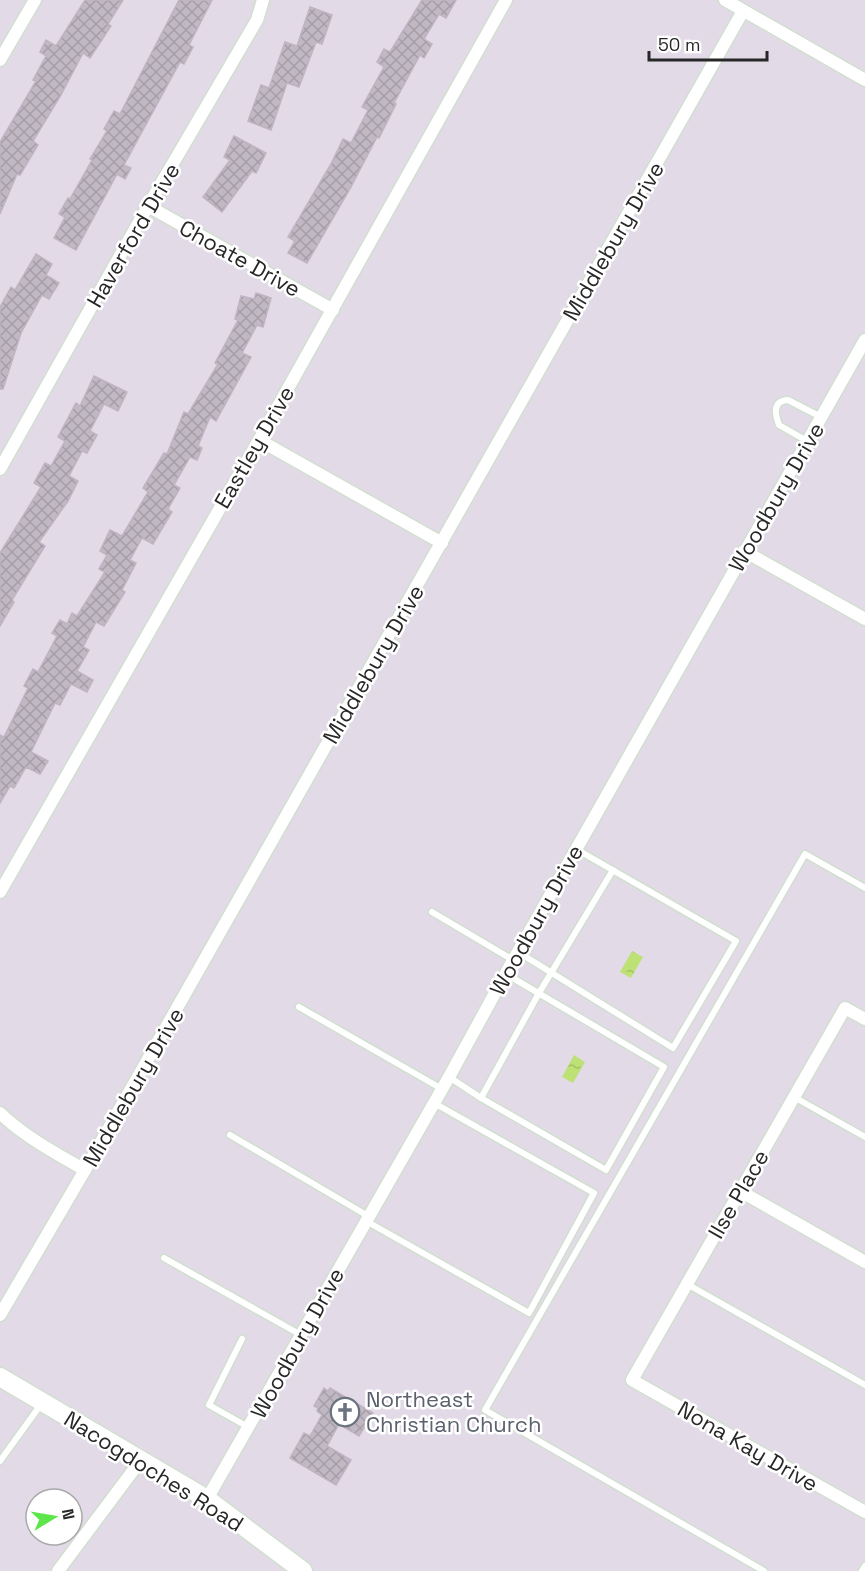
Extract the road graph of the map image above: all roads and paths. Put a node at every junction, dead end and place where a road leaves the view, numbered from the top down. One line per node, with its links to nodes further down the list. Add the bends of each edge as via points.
1 (35, 0): 6 (street)
2 (263, 0): 8 (street, Haverford Drive, via 257,20)
3 (506, 0): 9 (street, Eastley Drive)
4 (725, 0): 5 (street)
5 (743, 11): 7 (street); 15 (street, Middlebury Drive)
6 (0, 60)
7 (865, 80)
8 (148, 206): 9 (street, Choate Drive); 14 (street, Haverford Drive)
9 (333, 310): 12 (street, Eastley Drive)
10 (865, 340): 11 (street, Woodbury Drive)
11 (821, 417): 13 (street, Woodbury Drive); 13 (lane, via 788,400 776,405 774,412 779,425)
12 (259, 440): 15 (street); 21 (street, Eastley Drive)
13 (807, 441): 16 (street, Woodbury Drive)
14 (0, 469)
15 (442, 543): 37 (street, Middlebury Drive)
16 (744, 551): 17 (street); 18 (street, Woodbury Drive)
17 (865, 619)
18 (576, 849): 19 (lane); 23 (street, Woodbury Drive)
19 (613, 870): 24 (lane); 24 (lane, via 736,942 673,1048)
20 (865, 888): 58 (lane, via 805,854 485,1410)
21 (0, 892)
22 (432, 912): 23 (lane)
23 (516, 956): 24 (lane); 25 (street, Woodbury Drive)
24 (550, 973): 26 (lane)
25 (506, 974): 26 (lane); 29 (street, Woodbury Drive)
26 (538, 993): 32 (lane); 32 (lane, via 664,1067 606,1170)
27 (299, 1007): 30 (lane)
28 (865, 1019): 31 (street, Ilse Place, via 845,1008)
29 (449, 1077): 30 (street, Woodbury Drive); 32 (lane)
30 (442, 1089): 33 (street, Woodbury Drive)
31 (794, 1097): 36 (lane); 38 (street, Ilse Place)
32 (481, 1098)
33 (434, 1103): 39 (street, Woodbury Drive); 39 (lane, via 594,1193 530,1313)
34 (0, 1113): 37 (street, via 31,1139)
35 (230, 1135): 39 (lane)
36 (865, 1137)
37 (85, 1170): 43 (street, Middlebury Drive)
38 (740, 1191): 41 (street); 42 (street, Ilse Place)
39 (367, 1218): 44 (street, Woodbury Drive)
40 (164, 1258): 44 (lane)
41 (865, 1262)
42 (687, 1283): 47 (street, Ilse Place); 48 (lane)
43 (0, 1315)
44 (301, 1335): 50 (street, Woodbury Drive)
45 (242, 1339): 50 (lane, via 209,1405)
46 (0, 1377): 49 (main road, Nacogdoches Road)
47 (632, 1380): 54 (street, Nona Kay Drive)
48 (865, 1385)
49 (42, 1402): 51 (main road, Nacogdoches Road); 52 (lane)
50 (249, 1428): 53 (street, Woodbury Drive)
51 (141, 1460): 53 (main road, Nacogdoches Road); 56 (street)
52 (0, 1461)
53 (207, 1499): 57 (main road, Nacogdoches Road)
54 (865, 1512)
55 (865, 1566): 59 (lane)
56 (58, 1571)
57 (303, 1571)
58 (764, 1571)
59 (862, 1571)

